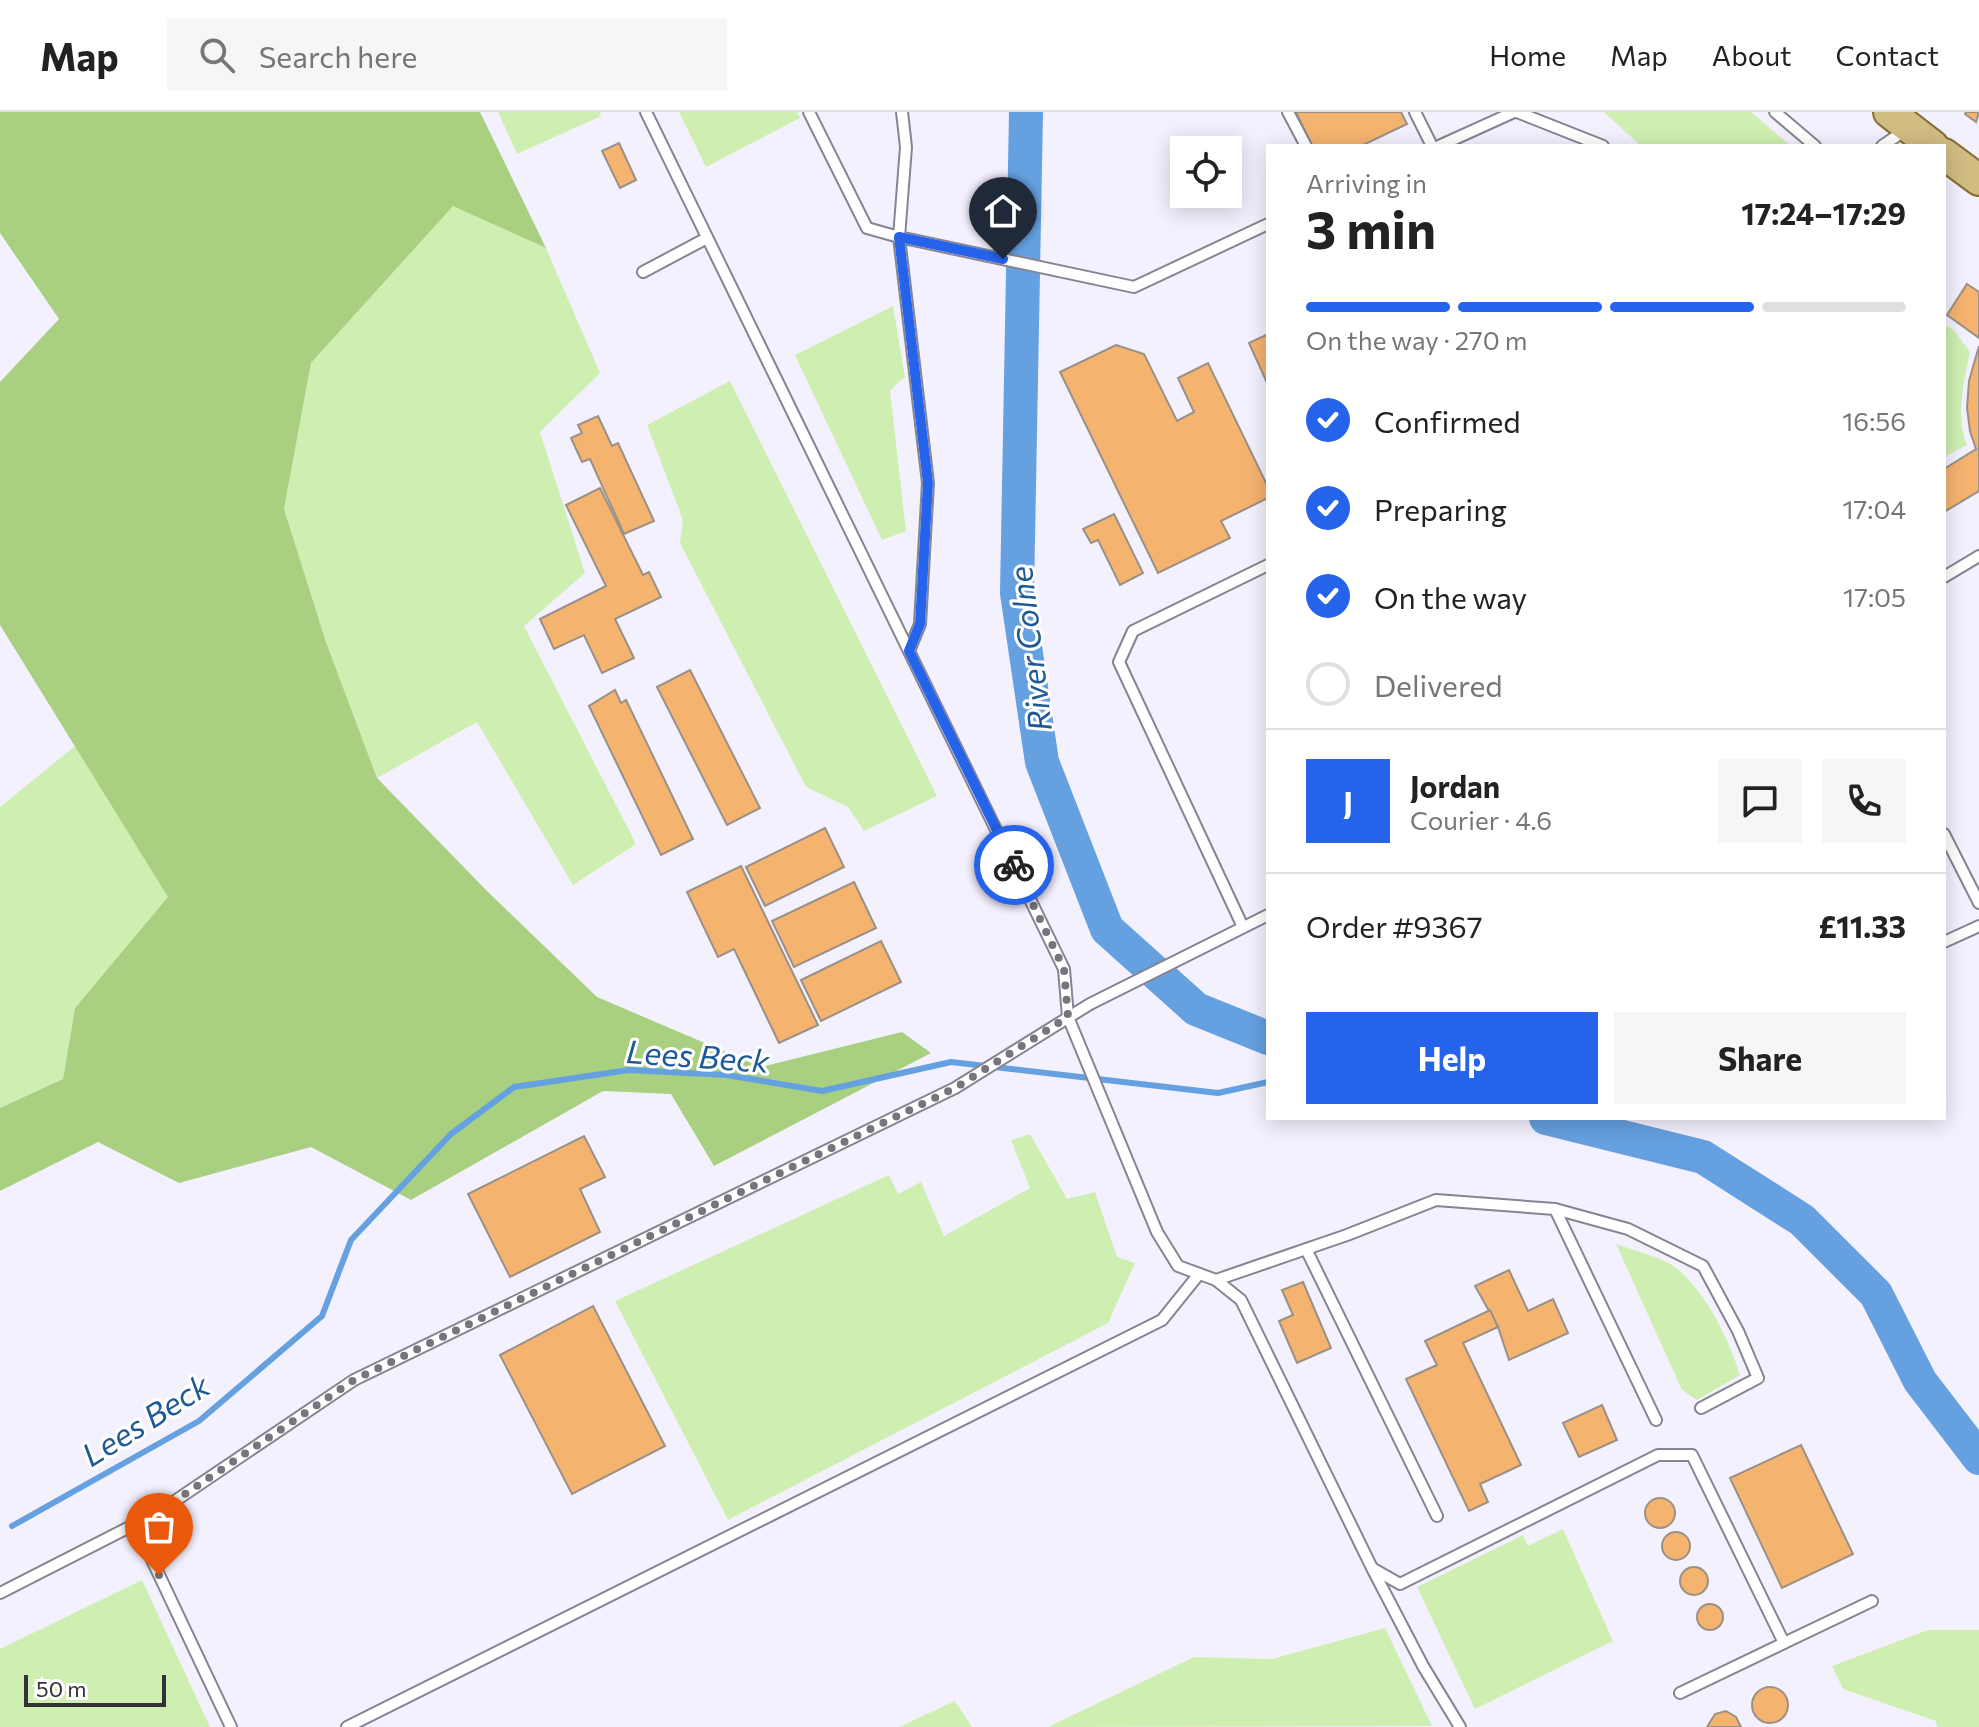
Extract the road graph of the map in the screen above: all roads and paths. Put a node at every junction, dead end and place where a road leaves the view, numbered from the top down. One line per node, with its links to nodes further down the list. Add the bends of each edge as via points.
1 (646, 112): 20 (lane)
2 (809, 112): 19 (lane, via 867,228)
3 (902, 112): 19 (lane, via 906,147)
4 (1288, 112): 9 (lane)
5 (1415, 112): 10 (lane)
6 (1516, 112): 11 (lane); 12 (lane)
7 (1775, 112): 13 (lane)
8 (1899, 120): 14 (lane); 15 (main road)
9 (1305, 144)
10 (1431, 144)
11 (1444, 144)
12 (1598, 144)
13 (1813, 144)
14 (1883, 144)
15 (1930, 144)
16 (1946, 155): 17 (main road)
17 (1979, 180)
18 (1266, 225): 19 (lane, via 1134,287)
19 (899, 237): 25 (lane, via 928,483 920,624)
20 (707, 238): 21 (lane); 25 (lane)
21 (643, 272)
22 (1979, 556): 24 (lane)
23 (1266, 566): 30 (lane, via 1133,631 1119,662)
24 (1946, 576)
25 (909, 651): 32 (lane, via 1064,969)
26 (1946, 838): 27 (lane)
27 (1979, 903)
28 (1266, 916): 30 (lane)
29 (1979, 926): 31 (lane)
30 (1243, 927): 32 (lane)
31 (1946, 941)
32 (1068, 1017): 35 (lane, via 1157,1232 1178,1266); 40 (lane, via 955,1088 354,1380)
33 (1555, 1209): 34 (lane, via 1436,1200); 37 (lane, via 1628,1229 1703,1266 1758,1378); 38 (lane)
34 (1306, 1249): 36 (lane); 39 (lane)
35 (1199, 1274): 36 (lane); 47 (lane, via 1162,1320)
36 (1216, 1280): 41 (lane, via 1241,1300)
37 (1701, 1408)
38 (1656, 1420)
39 (1437, 1516)
40 (135, 1524): 42 (lane); 46 (lane)
41 (1372, 1568): 44 (lane, via 1400,1584 1658,1455 1692,1455); 48 (lane)
42 (0, 1593)
43 (1872, 1601): 44 (lane)
44 (1784, 1643): 45 (lane)
45 (1680, 1693)
46 (231, 1727)
47 (347, 1727)
48 (1460, 1727)

